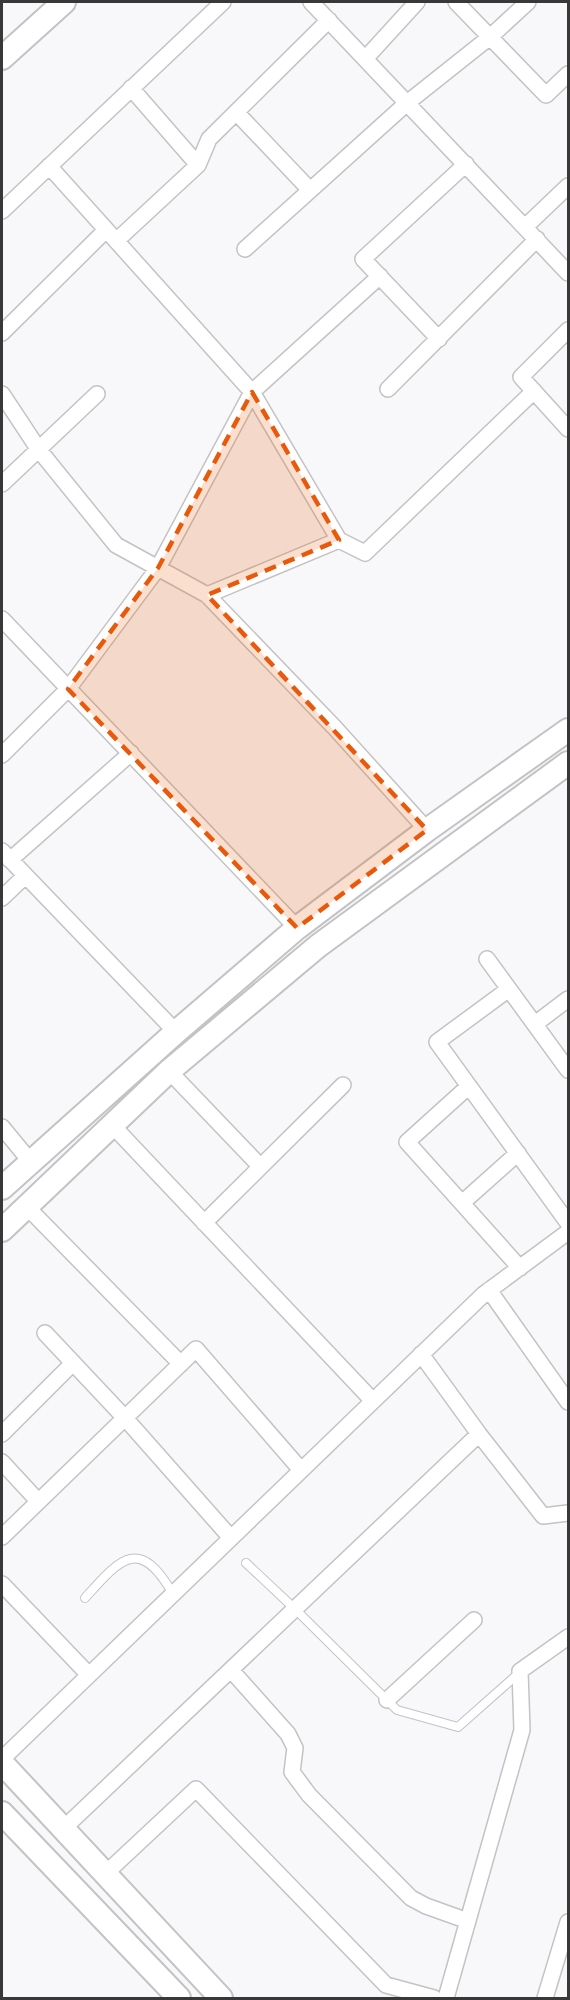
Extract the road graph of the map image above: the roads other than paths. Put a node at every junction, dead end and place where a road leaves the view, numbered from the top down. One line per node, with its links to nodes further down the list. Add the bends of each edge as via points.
1 (64, 2): 9 (street)
2 (223, 2): 12 (street)
3 (311, 2): 7 (street)
4 (417, 2): 10 (street)
5 (456, 2): 8 (street)
6 (528, 2): 8 (street)
7 (328, 20): 10 (street); 14 (street)
8 (490, 37): 11 (street, via 546,95); 13 (street)
9 (2, 58)
10 (365, 59): 13 (street)
11 (568, 74)
12 (131, 88): 16 (street); 17 (street)
13 (407, 103): 15 (street); 19 (street)
14 (236, 112): 16 (street, via 209,139); 19 (street)
15 (466, 164): 21 (street); 26 (street, via 363,259)
16 (198, 165): 22 (street)
17 (49, 166): 20 (street); 22 (street)
18 (568, 186): 21 (street)
19 (310, 190): 24 (street)
20 (2, 211)
21 (525, 227): 23 (street)
22 (111, 235): 28 (street); 32 (street)
23 (537, 239): 25 (street); 29 (street)
24 (244, 249)
25 (568, 273)
26 (380, 276): 29 (street); 32 (street)
27 (568, 330): 31 (street, via 521,377)
28 (2, 333)
29 (439, 339): 30 (street)
30 (388, 389)
31 (534, 391): 35 (street); 38 (street, via 365,553)
32 (252, 392): 38 (street); 39 (street)
33 (2, 394): 36 (street)
34 (97, 394): 36 (street)
35 (568, 429)
36 (39, 450): 37 (street); 39 (street, via 116,545)
37 (2, 484)
38 (339, 540): 40 (street)
39 (158, 568): 40 (street); 42 (street)
40 (207, 595): 47 (street)
41 (2, 619): 42 (street)
42 (68, 689): 44 (street); 45 (street)
43 (568, 730): 47 (street)
44 (131, 753): 48 (street); 51 (street)
45 (2, 755)
46 (568, 763): 58 (street, via 318,946)
47 (427, 830): 51 (street)
48 (6, 856): 49 (street)
49 (25, 876): 50 (street); 56 (street)
50 (2, 898)
51 (297, 928): 56 (street)
52 (487, 959): 53 (street)
53 (509, 989): 55 (street); 60 (street, via 437,1042)
54 (568, 999): 55 (street)
55 (535, 1024): 57 (street)
56 (176, 1032): 64 (street)
57 (568, 1070)
58 (169, 1071): 61 (street); 65 (street)
59 (343, 1085): 65 (street)
60 (469, 1086): 63 (street); 67 (street, via 407,1142)
61 (113, 1126): 68 (street); 69 (street)
62 (2, 1127): 64 (street)
63 (518, 1153): 67 (street); 70 (street)
64 (30, 1161): 66 (street)
65 (260, 1167): 69 (street)
66 (2, 1188)
67 (462, 1203): 73 (street)
68 (26, 1206): 71 (street); 78 (street)
69 (204, 1223): 80 (street)
70 (568, 1223)
71 (2, 1230)
72 (568, 1232): 73 (street)
73 (520, 1268): 74 (street)
74 (489, 1290): 76 (street); 79 (street)
75 (45, 1333): 77 (street)
76 (422, 1354): 80 (street); 83 (street)
77 (73, 1363): 81 (street); 82 (street)
78 (181, 1364): 81 (street); 85 (street, via 196,1349)
79 (566, 1393)
80 (373, 1401): 85 (street)
81 (125, 1418): 86 (street); 89 (street)
82 (2, 1434)
83 (479, 1434): 87 (street, via 543,1516); 94 (street)
84 (2, 1462): 86 (street)
85 (301, 1470): 89 (street)
86 (38, 1501): 88 (street)
87 (568, 1513)
88 (2, 1537)
89 (231, 1538): 92 (street)
90 (246, 1563): 94 (lane)
91 (2, 1584): 99 (street)
92 (173, 1594): 93 (lane, via 150,1563 134,1558 126,1559 107,1573); 99 (street)
93 (85, 1598)
94 (295, 1609): 97 (street); 100 (lane)
95 (474, 1620): 100 (street)
96 (568, 1637): 98 (street)
97 (231, 1670): 103 (street); 105 (street, via 288,1734 295,1748 292,1772 309,1796 411,1898)
98 (520, 1671): 100 (lane, via 458,1727 397,1710); 105 (street, via 522,1730)
99 (89, 1675): 101 (street)
100 (387, 1700)
101 (2, 1761): 103 (street)
102 (2, 1814): 108 (street)
103 (63, 1829): 104 (street)
104 (105, 1874): 107 (street, via 196,1789); 109 (street)
105 (468, 1921): 111 (street)
106 (568, 1922): 112 (street)
107 (398, 1994): 110 (street)
108 (179, 1998)
109 (221, 1998)
110 (434, 1998)
111 (446, 1998)
112 (545, 1998)

